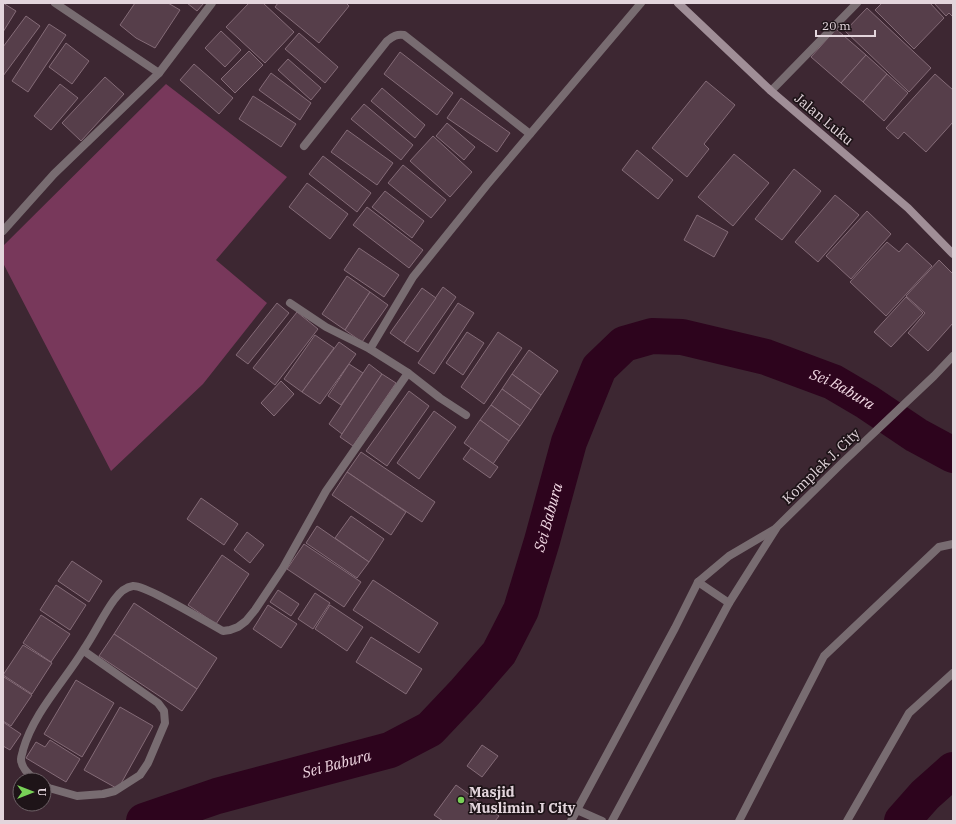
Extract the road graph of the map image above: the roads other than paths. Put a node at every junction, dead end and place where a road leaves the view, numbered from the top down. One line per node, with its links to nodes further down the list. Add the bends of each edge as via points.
1 (55, 3): 6 (street)
2 (212, 3): 6 (street)
3 (642, 3): 8 (street)
4 (678, 3): 7 (main road, Jalan Luku)
5 (857, 3): 7 (street)
6 (159, 73): 10 (street, via 54,174)
7 (772, 91): 11 (main road, Jalan Luku, via 908,208)
8 (530, 134): 9 (street, via 404,34 399,34 387,41); 13 (street, via 413,277)
9 (304, 146)
10 (3, 231)
11 (953, 254)
12 (290, 303): 13 (street, via 326,327)
13 (370, 349): 15 (street)
14 (953, 356): 17 (street, Komplek J. City)
15 (408, 373): 16 (street); 21 (street, via 326,490 283,568 246,621 223,631 154,593 133,586 122,590 114,600)
16 (466, 415)
17 (777, 527): 19 (street, via 729,556); 20 (street)
18 (953, 544): 29 (street, via 939,547 824,656)
19 (698, 582): 20 (street); 25 (street)
20 (729, 603): 28 (street)
21 (84, 651): 23 (street, via 50,698 25,744 21,759); 24 (street, via 158,703 164,712 165,723 148,763 140,775 116,792 77,796)
22 (953, 673): 30 (street, via 909,713)
23 (27, 772)
24 (52, 789)
25 (577, 810): 26 (street); 27 (street)
26 (571, 821)
27 (602, 821)
28 (612, 821)
29 (739, 821)
30 (847, 821)

